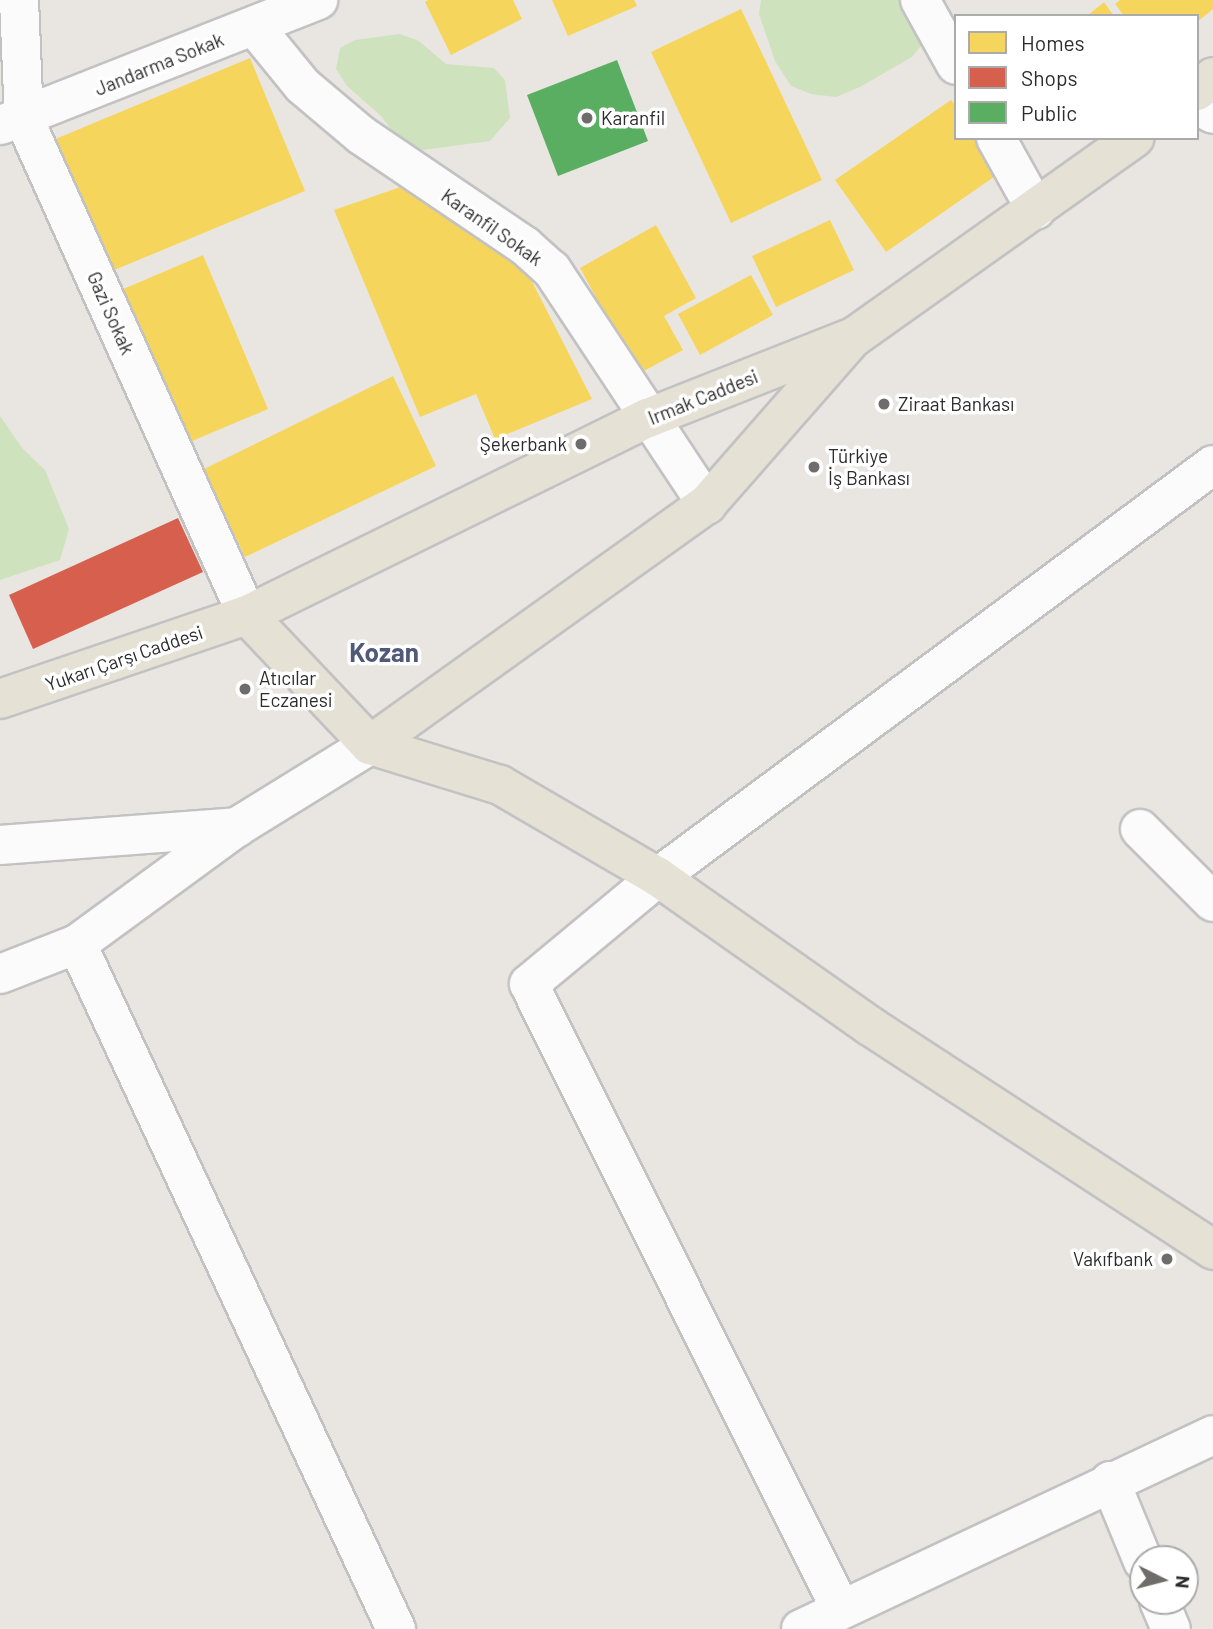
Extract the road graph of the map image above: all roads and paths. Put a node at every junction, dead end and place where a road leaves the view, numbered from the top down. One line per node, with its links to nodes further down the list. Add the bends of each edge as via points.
1 (19, 0): 8 (street, Gazi Sokak)
2 (318, 0): 4 (street, Jandarma Sokak)
3 (920, 0): 5 (street)
4 (254, 26): 8 (street, Jandarma Sokak); 13 (street, Karanfil Sokak, via 303,86 361,135 513,238 552,270)
5 (954, 61)
6 (1213, 77): 7 (main road)
7 (1199, 89)
8 (12, 123): 16 (street, Gazi Sokak)
9 (997, 140): 11 (street)
10 (1131, 140): 11 (main road, Irmak Caddesi)
11 (1036, 210): 12 (main road, Irmak Caddesi)
12 (854, 337): 13 (main road, Irmak Caddesi); 15 (main road)
13 (649, 418): 15 (street, Karanfil Sokak); 16 (main road, Irmak Caddesi)
14 (1213, 466): 22 (street)
15 (707, 503): 18 (main road)
16 (247, 615): 17 (main road, Yukarı Çarşı Caddesi); 18 (main road)
17 (0, 699)
18 (370, 745): 19 (street); 22 (main road, via 500,785)
19 (237, 827): 21 (street); 24 (street)
20 (1140, 829): 23 (street)
21 (0, 845)
22 (658, 877): 26 (main road, via 870,1026); 30 (street, via 529,984)
23 (1213, 902)
24 (77, 944): 25 (street); 31 (street)
25 (0, 974)
26 (1213, 1250)
27 (1213, 1435): 28 (street)
28 (1110, 1481): 29 (street); 30 (street)
29 (1136, 1545)
30 (822, 1622)
31 (396, 1629)

